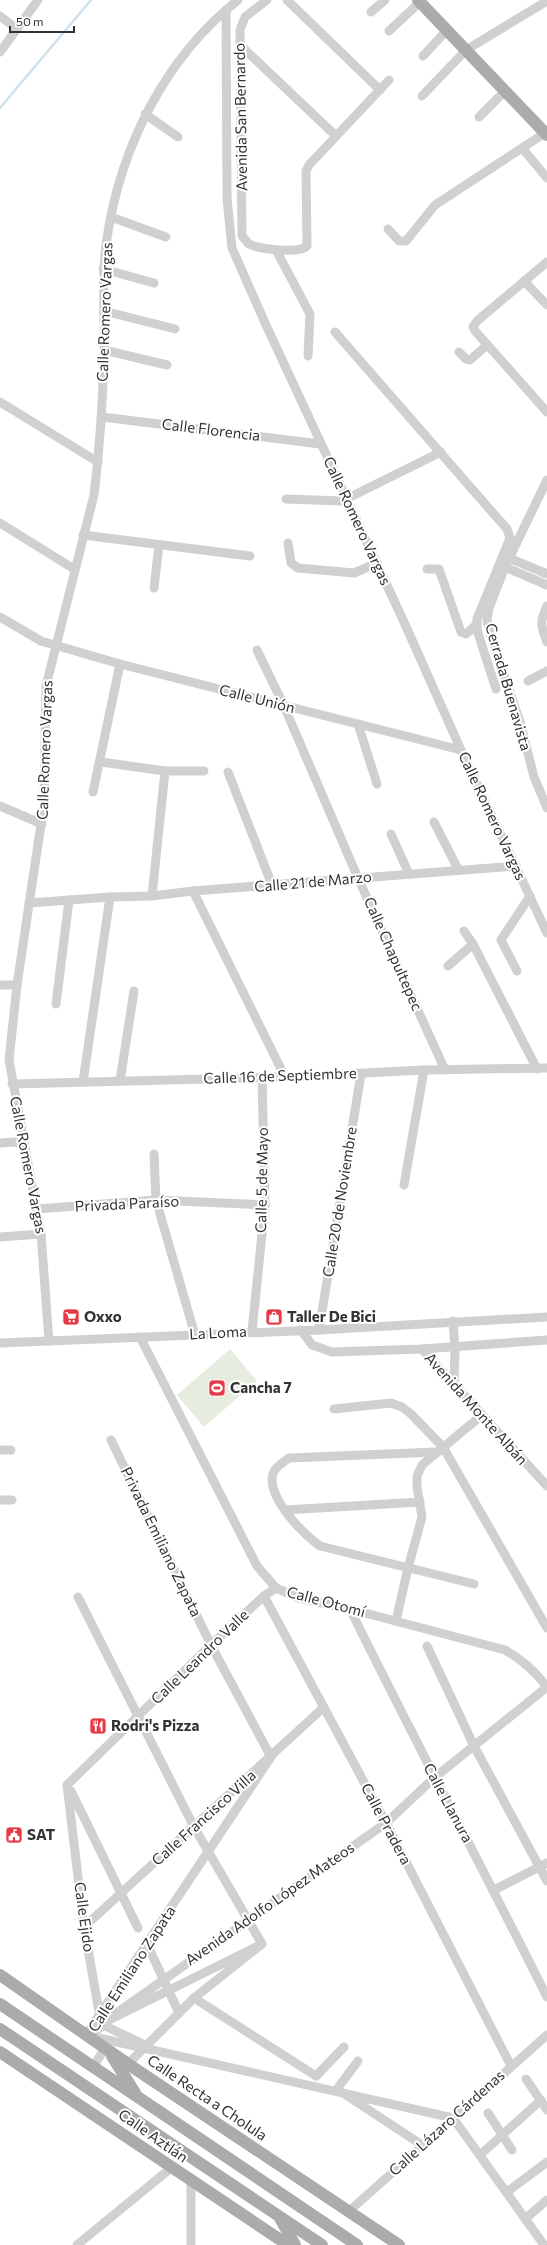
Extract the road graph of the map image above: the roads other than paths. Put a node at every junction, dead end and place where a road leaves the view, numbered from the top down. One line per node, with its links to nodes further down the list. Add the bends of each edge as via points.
1 (38, 0): 11 (street)
2 (238, 0): 8 (street)
3 (267, 0): 14 (street, Avenida San Bernardo, via 242,23)
4 (287, 0): 19 (street)
5 (385, 0): 9 (street)
6 (419, 1): 12 (main road); 13 (street)
7 (547, 1): 15 (street)
8 (226, 10): 22 (street, Calle Romero Vargas, via 185,53); 49 (street, Calle Romero Vargas, via 227,198 232,248)
9 (371, 12)
10 (0, 16): 11 (street)
11 (17, 29): 16 (street)
12 (446, 30): 15 (main road); 17 (street)
13 (389, 31)
14 (240, 45): 25 (street); 32 (street, Avenida San Bernardo, via 242,236 249,244)
15 (466, 50): 20 (main road); 21 (street)
16 (0, 52)
17 (423, 56)
18 (389, 80): 19 (street)
19 (380, 90): 25 (street)
20 (505, 91): 23 (street); 24 (main road)
21 (422, 96)
22 (145, 114): 26 (street); 29 (street, Calle Romero Vargas, via 124,162)
23 (479, 117)
24 (546, 134): 27 (street)
25 (336, 136): 32 (street, via 306,171 307,246 301,249)
26 (178, 137)
27 (523, 149): 28 (street); 30 (street, via 435,205 406,241 402,242)
28 (547, 178)
29 (111, 217): 31 (street); 34 (street, Calle Romero Vargas)
30 (388, 229)
31 (166, 236)
32 (276, 250): 44 (street, via 310,314)
33 (547, 262): 35 (street)
34 (104, 269): 36 (street); 38 (street, Calle Romero Vargas)
35 (524, 281): 37 (street); 41 (street, via 473,326)
36 (154, 283)
37 (547, 305)
38 (104, 311): 39 (street); 42 (street, Calle Romero Vargas)
39 (175, 328)
40 (335, 332): 50 (street)
41 (487, 344): 43 (street, via 470,360); 47 (street)
42 (104, 350): 45 (street); 48 (street, Calle Romero Vargas)
43 (459, 352)
44 (308, 356)
45 (167, 365)
46 (0, 402): 51 (street)
47 (547, 412)
48 (102, 417): 49 (street, Calle Florencia); 51 (street, Calle Romero Vargas)
49 (320, 444): 54 (street, Calle Romero Vargas)
50 (441, 452): 54 (street); 56 (street)
51 (98, 462): 57 (street, Calle Romero Vargas, via 94,495)
52 (547, 480): 58 (street, Cerrada Buenavista)
53 (286, 499): 54 (street, via 335,502)
54 (347, 499): 63 (street, Calle Romero Vargas)
55 (0, 523): 65 (street)
56 (509, 534): 58 (street); 72 (street, via 510,538)
57 (84, 535): 60 (street); 65 (street, Calle Romero Vargas)
58 (519, 538): 62 (street, Cerrada Buenavista)
59 (288, 543): 63 (street, via 290,563 298,568 354,573)
60 (158, 545): 61 (street); 69 (street)
61 (250, 556)
62 (509, 558): 64 (street, Cerrada Buenavista); 67 (street)
63 (377, 563): 82 (street, Calle Romero Vargas)
64 (505, 567): 68 (street); 90 (street, Cerrada Buenavista, via 487,620 520,722 534,777)
65 (74, 569): 74 (street, Calle Romero Vargas)
66 (427, 569): 72 (street, via 439,569 461,632 466,634)
67 (547, 574)
68 (547, 585)
69 (154, 588)
70 (547, 606): 73 (street, via 541,618)
71 (0, 617): 74 (street, Calle Unión, via 33,638)
72 (477, 624): 79 (street)
73 (547, 642)
74 (55, 645): 76 (street, Calle Unión); 92 (street, Calle Romero Vargas, via 46,686)
75 (257, 650): 80 (street, Calle Chapultepec)
76 (120, 664): 80 (street, Calle Unión); 83 (street)
77 (547, 671): 78 (street)
78 (528, 681)
79 (496, 689)
80 (284, 706): 81 (street, Calle Unión); 97 (street, Calle Chapultepec)
81 (358, 724): 82 (street, Calle Unión); 87 (street)
82 (461, 750): 94 (street, Calle Romero Vargas)
83 (101, 762): 84 (street); 88 (street)
84 (165, 771): 85 (street); 100 (street)
85 (204, 771)
86 (228, 772): 98 (street)
87 (377, 784)
88 (93, 792)
89 (0, 806): 92 (street)
90 (547, 808)
91 (434, 822): 95 (street)
92 (42, 824): 104 (street, Calle Romero Vargas)
93 (392, 834): 96 (street)
94 (516, 866): 95 (street, Calle 21 de Marzo); 101 (street, Calle Romero Vargas)
95 (458, 869): 96 (street, Calle 21 de Marzo)
96 (409, 874): 97 (street, Calle 21 de Marzo)
97 (358, 878): 98 (street, Calle 21 de Marzo); 118 (street, Calle Chapultepec)
98 (272, 885): 99 (street, Calle 21 de Marzo)
99 (192, 891): 100 (street, Calle 21 de Marzo); 121 (street)
100 (152, 896): 102 (street, Calle 21 de Marzo)
101 (530, 896): 106 (street, Calle Romero Vargas); 109 (street, via 501,940)
102 (110, 897): 103 (street, Calle 21 de Marzo); 123 (street)
103 (69, 900): 104 (street, Calle 21 de Marzo); 113 (street)
104 (29, 903): 111 (street, Calle Romero Vargas)
105 (464, 931): 107 (street)
106 (547, 932)
107 (473, 944): 108 (street); 116 (street)
108 (448, 966)
109 (517, 971)
110 (0, 985): 111 (street)
111 (17, 985): 114 (street, Calle Romero Vargas)
112 (134, 991): 122 (street)
113 (56, 1004)
114 (4, 1060): 124 (street, Calle Romero Vargas)
115 (547, 1068): 116 (street, Calle 16 de Septiembre)
116 (537, 1069): 118 (street, Calle 16 de Septiembre)
117 (424, 1070): 118 (street, Calle 16 de Septiembre); 119 (street, Calle 16 de Septiembre); 128 (street)
118 (445, 1070)
119 (361, 1074): 121 (street, Calle 16 de Septiembre); 137 (street, Calle 20 de Noviembre)
120 (262, 1077): 121 (street, Calle 16 de Septiembre); 122 (street, Calle 16 de Septiembre); 130 (street, Calle 5 de Mayo)
121 (285, 1077)
122 (120, 1081): 123 (street, Calle 16 de Septiembre)
123 (83, 1082): 124 (street, Calle 16 de Septiembre)
124 (12, 1084): 126 (street, Calle Romero Vargas)
125 (0, 1143): 126 (street, via 16,1142)
126 (23, 1145): 131 (street, Calle Romero Vargas)
127 (154, 1154): 129 (street)
128 (404, 1185)
129 (156, 1200): 130 (street, Privada Paraíso); 131 (street, Privada Paraíso); 139 (street)
130 (265, 1205): 138 (street, Calle 5 de Mayo)
131 (37, 1209): 132 (street, Calle Romero Vargas)
132 (42, 1234): 133 (street); 142 (street, Calle Romero Vargas)
133 (0, 1237)
134 (547, 1316): 135 (street, La Loma)
135 (453, 1321): 137 (street, La Loma); 144 (street)
136 (301, 1330): 137 (street, La Loma); 138 (street, La Loma); 145 (street, via 312,1345 332,1352)
137 (319, 1330)
138 (252, 1331): 139 (street, La Loma)
139 (195, 1335): 140 (street, La Loma)
140 (140, 1337): 142 (street, La Loma); 160 (street, Calle Otomí, via 256,1566)
141 (547, 1340): 144 (street)
142 (49, 1341): 143 (street, La Loma)
143 (0, 1343)
144 (455, 1346): 145 (street); 146 (street)
145 (422, 1349): 146 (street, Avenida Monte Albán)
146 (454, 1384): 148 (street, Avenida Monte Albán)
147 (334, 1409): 152 (street, via 391,1403 402,1407 411,1414)
148 (482, 1415): 152 (street); 153 (street, Avenida Monte Albán)
149 (111, 1440): 166 (street, Privada Emiliano Zapata)
150 (0, 1450): 151 (street)
151 (11, 1450)
152 (439, 1450): 156 (street, via 422,1465 417,1482); 157 (street, via 289,1458 277,1467 272,1478 275,1494); 165 (street)
153 (547, 1486)
154 (0, 1500): 155 (street)
155 (12, 1500)
156 (420, 1502): 157 (street); 158 (street, via 422,1517)
157 (285, 1510): 158 (street, via 306,1536 320,1546)
158 (408, 1568): 159 (street); 164 (street)
159 (474, 1584)
160 (276, 1588): 161 (street); 163 (street, Calle Otomí, via 299,1598)
161 (264, 1596): 166 (street, Calle Leandro Valle); 169 (street, Calle Pradera)
162 (78, 1597): 170 (street)
163 (350, 1609): 164 (street, Calle Otomí); 173 (street, Calle Llanura)
164 (396, 1621): 168 (street, Calle Otomí, via 506,1650 535,1671)
165 (547, 1628)
166 (211, 1645): 170 (street, Calle Leandro Valle); 172 (street)
167 (427, 1646): 171 (street)
168 (547, 1687): 171 (street, Avenida Adolfo López Mateos)
169 (323, 1708): 172 (street, Calle Francisco Villa); 175 (street, Calle Pradera)
170 (138, 1717): 174 (street, Calle Leandro Valle); 176 (street)
171 (474, 1746): 173 (street, Avenida Adolfo López Mateos); 178 (street)
172 (271, 1757): 176 (street, Calle Francisco Villa); 177 (street, Calle Emiliano Zapata)
173 (434, 1778): 175 (street, Avenida Adolfo López Mateos); 180 (street, Calle Llanura)
174 (67, 1785): 181 (street); 183 (street, Calle Ejido)
175 (386, 1823): 182 (street, Avenida Adolfo López Mateos); 204 (street, Calle Pradera)
176 (194, 1827): 177 (street); 181 (street, Calle Francisco Villa)
177 (208, 1852): 182 (street); 185 (street, Calle Emiliano Zapata)
178 (543, 1865): 179 (street); 180 (street)
179 (547, 1881)
180 (494, 1890): 190 (street, Calle Llanura)
181 (121, 1893): 183 (street, Calle Francisco Villa); 184 (street)
182 (248, 1920): 186 (street); 188 (street, Avenida Adolfo López Mateos)
183 (84, 1927): 194 (street, Calle Ejido)
184 (138, 1928)
185 (147, 1944): 188 (street); 194 (street, Calle Emiliano Zapata)
186 (262, 1944): 189 (street, Avenida Adolfo López Mateos); 191 (street, Avenida Adolfo López Mateos)
187 (0, 1975): 196 (main road, Calle Recta a Cholula)
188 (163, 1980): 189 (street); 194 (street, Avenida Adolfo López Mateos)
189 (168, 1991): 193 (street); 194 (street, Avenida Adolfo López Mateos)
190 (547, 1997)
191 (194, 1998): 193 (street, Avenida Adolfo López Mateos); 200 (street, via 316,2076)
192 (0, 2004): 205 (main road)
193 (178, 2013): 199 (street, Avenida Adolfo López Mateos)
194 (101, 2022): 196 (street, Avenida Adolfo López Mateos); 198 (street, Calle Ejido); 199 (street)
195 (0, 2028): 223 (main road)
196 (86, 2035): 198 (main road, Calle Recta a Cholula)
197 (547, 2035): 204 (street, Calle Lázaro Cárdenas)
198 (106, 2046): 199 (street, Calle Emiliano Zapata); 203 (main road, Calle Recta a Cholula); 205 (street); 208 (main road)
199 (144, 2047): 203 (street, Avenida Adolfo López Mateos); 207 (street, Calle Emiliano Zapata)
200 (344, 2047)
201 (0, 2052): 218 (main road, Calle Aztlán)
202 (358, 2061): 207 (street)
203 (128, 2064): 222 (main road, Calle Recta a Cholula)
204 (511, 2066): 212 (street, Calle Lázaro Cárdenas)
205 (93, 2067): 208 (main road)
206 (526, 2079): 209 (street)
207 (339, 2091): 212 (street, Calle Emiliano Zapata); 214 (street)
208 (138, 2097): 230 (main road)
209 (541, 2100): 210 (street); 213 (street)
210 (547, 2110)
211 (488, 2113): 213 (street)
212 (453, 2118): 214 (street, Calle Lázaro Cárdenas); 216 (street)
213 (502, 2135): 215 (street); 216 (street)
214 (422, 2145): 222 (street, Calle Lázaro Cárdenas)
215 (512, 2150)
216 (480, 2155): 220 (street)
217 (547, 2162): 220 (street)
218 (171, 2168): 219 (main road, Calle Aztlán); 225 (street)
219 (191, 2181): 226 (street); 227 (main road, Calle Aztlán)
220 (507, 2192): 224 (street)
221 (547, 2200): 224 (street)
222 (348, 2212): 231 (main road, Calle Recta a Cholula)
223 (280, 2217): 228 (main road); 229 (main road)
224 (525, 2219): 232 (street)
225 (77, 2245)
226 (191, 2245)
227 (288, 2245)
228 (295, 2245)
229 (322, 2245)
230 (357, 2245)
231 (399, 2245)
232 (544, 2245)

